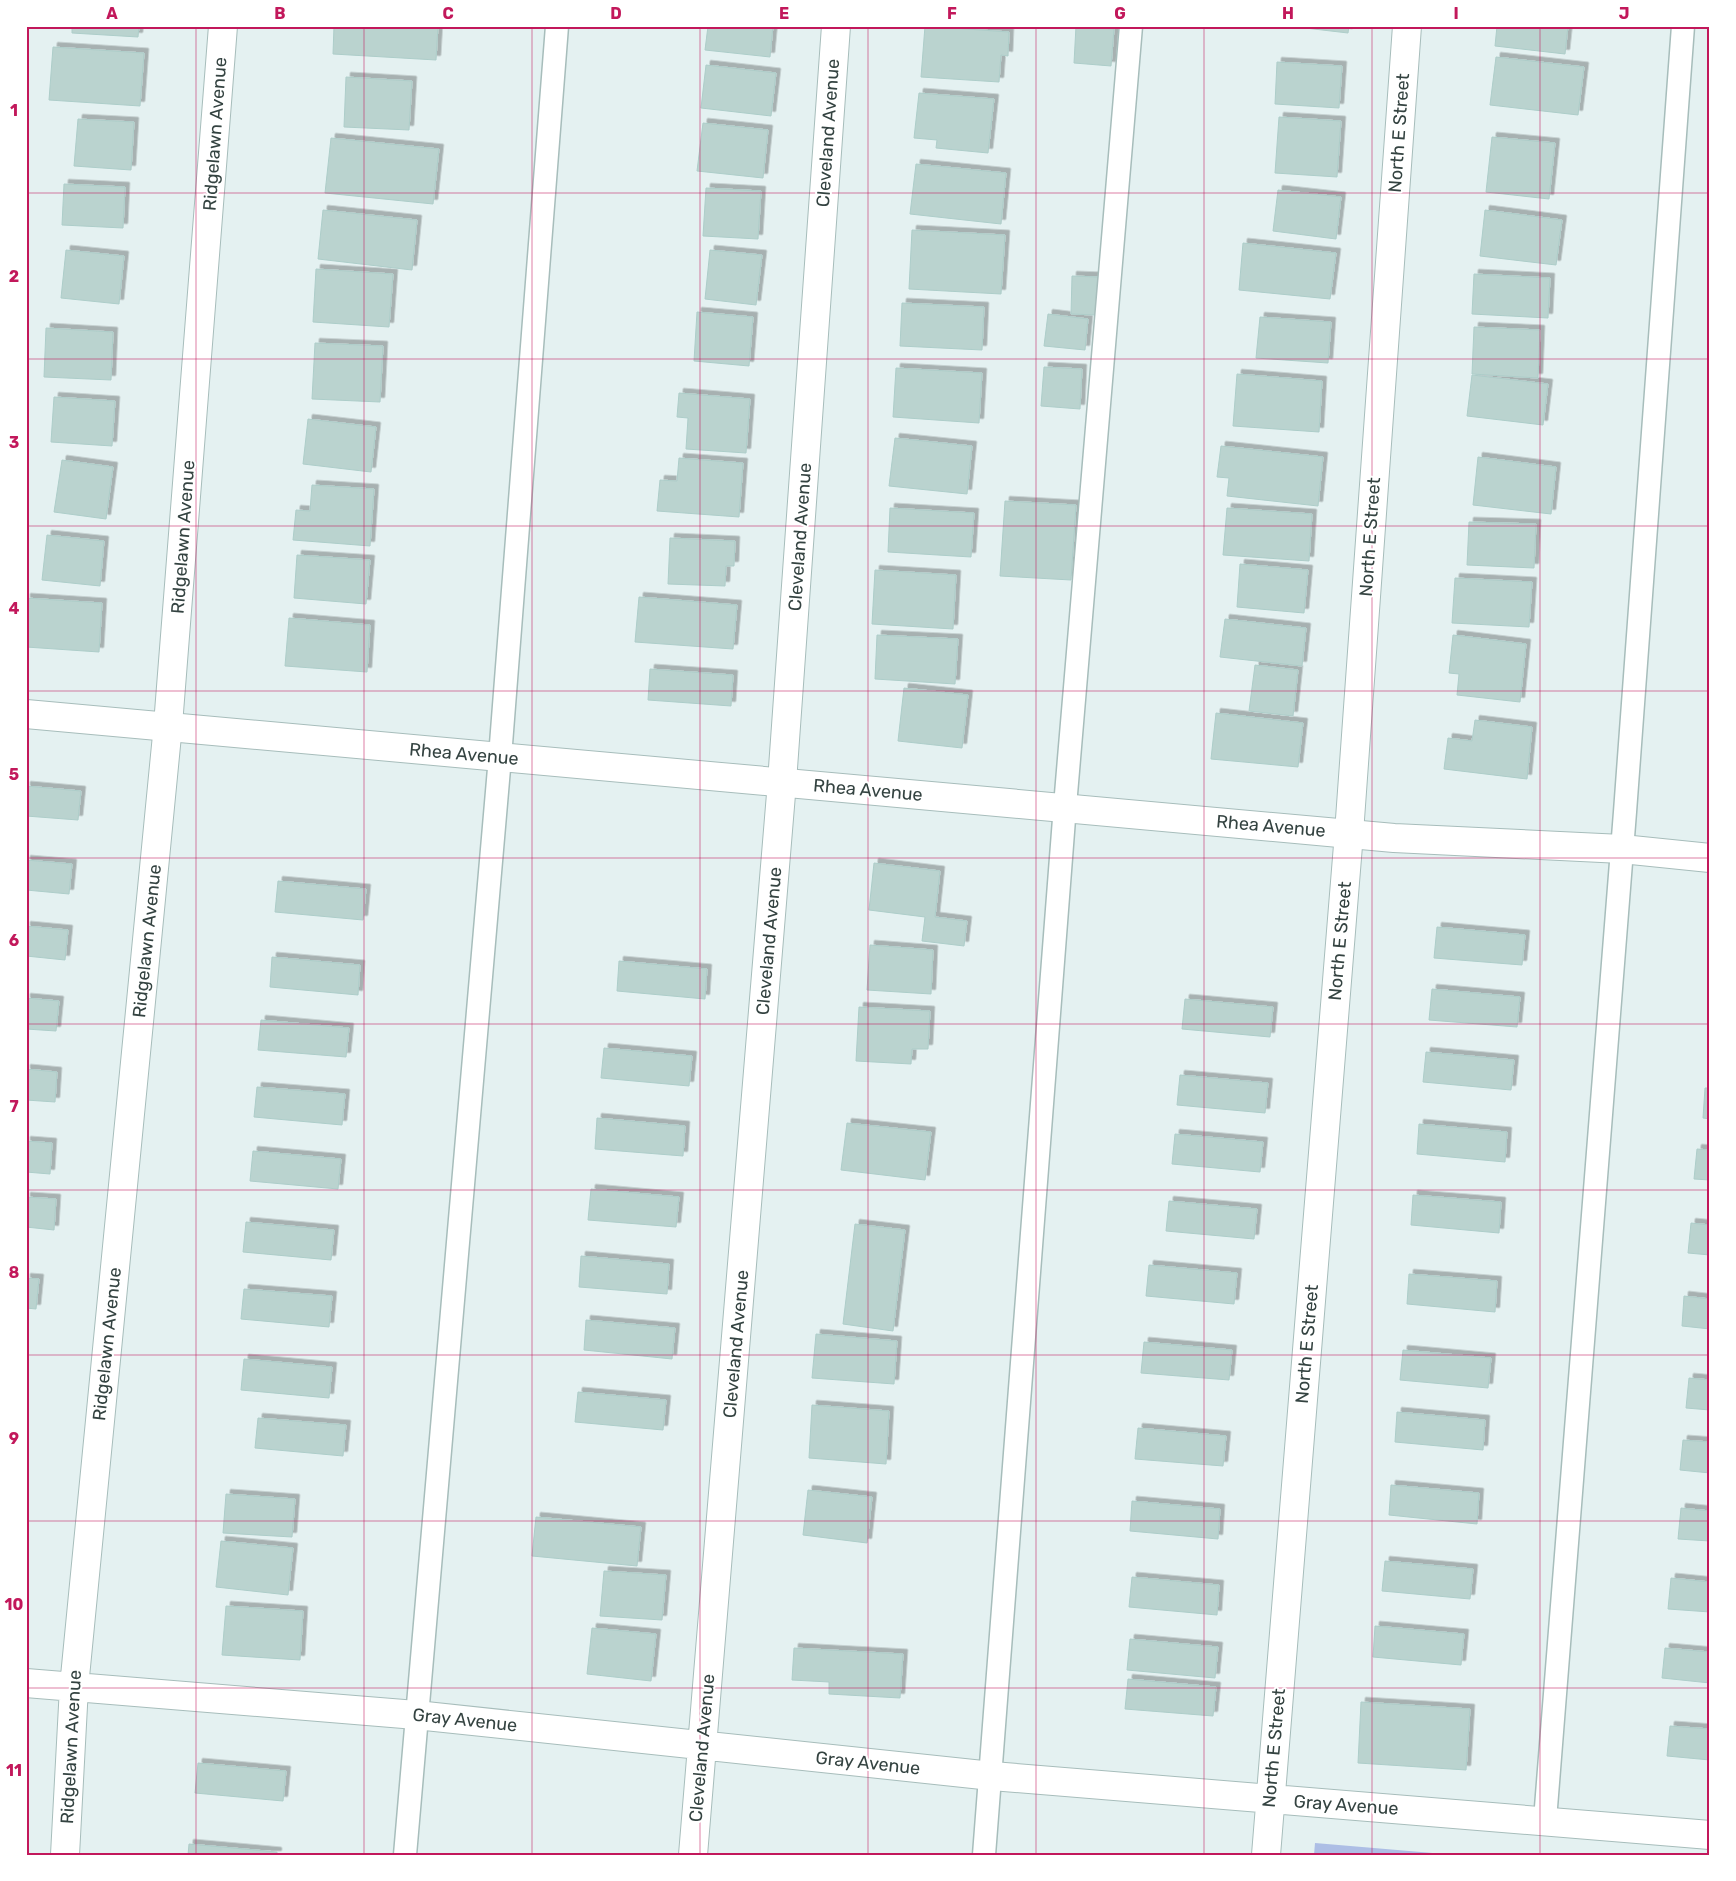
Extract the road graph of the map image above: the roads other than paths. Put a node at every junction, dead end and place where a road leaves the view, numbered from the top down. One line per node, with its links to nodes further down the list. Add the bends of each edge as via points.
1 (223, 26): 8 (street, Ridgelawn Avenue)
2 (557, 26): 9 (lane)
3 (836, 26): 10 (street, Cleveland Avenue)
4 (1131, 26): 11 (lane)
5 (1407, 26): 12 (street, North E Street)
6 (1683, 26): 13 (lane)
7 (26, 714): 8 (street, Rhea Avenue)
8 (168, 726): 9 (street, Rhea Avenue); 16 (street, Ridgelawn Avenue)
9 (500, 757): 10 (street, Rhea Avenue); 17 (lane)
10 (782, 782): 11 (street, Rhea Avenue); 18 (street, Cleveland Avenue)
11 (1065, 806): 12 (street, Rhea Avenue); 19 (lane)
12 (1349, 833): 13 (street, Rhea Avenue); 20 (street, North E Street)
13 (1622, 850): 14 (street, Rhea Avenue); 21 (lane)
14 (1710, 858)
15 (26, 1683): 16 (street, Gray Avenue)
16 (74, 1687): 17 (street, Gray Avenue); 23 (street, Ridgelawn Avenue)
17 (416, 1715): 18 (street, Gray Avenue); 24 (lane)
18 (702, 1745): 19 (street, Gray Avenue); 25 (street, Cleveland Avenue)
19 (992, 1776): 20 (street, Gray Avenue); 26 (lane)
20 (1269, 1799): 21 (street, Gray Avenue); 27 (street, North E Street)
21 (1545, 1820): 22 (street, Gray Avenue)
22 (1710, 1835)
23 (65, 1855)
24 (405, 1855)
25 (693, 1855)
26 (984, 1855)
27 (1266, 1855)

